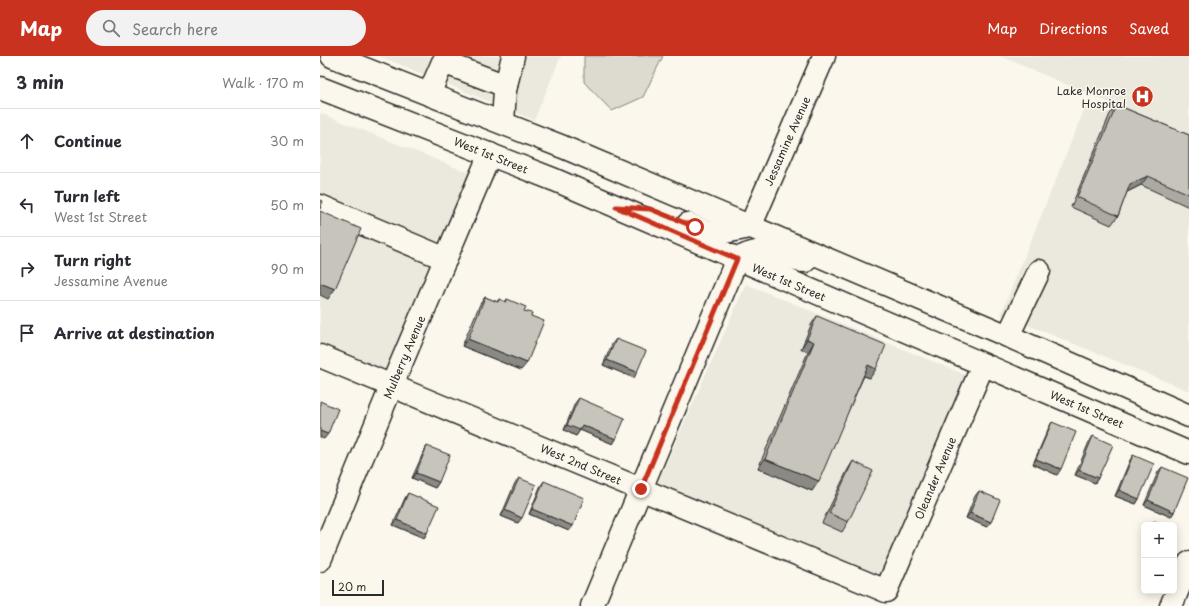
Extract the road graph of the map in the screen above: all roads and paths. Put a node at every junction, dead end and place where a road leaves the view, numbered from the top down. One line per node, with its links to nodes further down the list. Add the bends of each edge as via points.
1 (329, 56): 5 (main road)
2 (332, 56): 8 (main road)
3 (513, 56): 6 (main road)
4 (824, 56): 13 (main road, Jessamine Avenue)
5 (320, 57)
6 (506, 86): 8 (main road, via 443,62); 9 (main road)
7 (320, 88): 10 (main road, West 1st Street)
8 (429, 94): 9 (main road)
9 (503, 122): 13 (main road)
10 (490, 154): 12 (main road, West 1st Street); 14 (main road, Mulberry Avenue)
11 (320, 206): 14 (main road)
12 (616, 207): 13 (main road, via 650,209 710,233); 15 (main road, West 1st Street)
13 (750, 227): 16 (main road)
14 (446, 258): 21 (main road, Mulberry Avenue)
15 (737, 259): 16 (main road, via 753,252 765,251 796,261); 20 (main road, West 1st Street); 24 (main road)
16 (832, 262): 18 (main road)
17 (1039, 271): 18 (main road)
18 (1008, 336): 22 (main road)
19 (320, 356): 21 (main road, West 2nd Street)
20 (983, 365): 23 (main road, West 1st Street); 27 (main road, Oleander Avenue)
21 (392, 385): 24 (main road, West 2nd Street); 25 (main road, Mulberry Avenue)
22 (1189, 416)
23 (1189, 454)
24 (641, 489): 27 (main road, West 2nd Street); 29 (main road)
25 (320, 560)
26 (1189, 563): 28 (main road)
27 (886, 591)
28 (1179, 602)
29 (592, 606)

